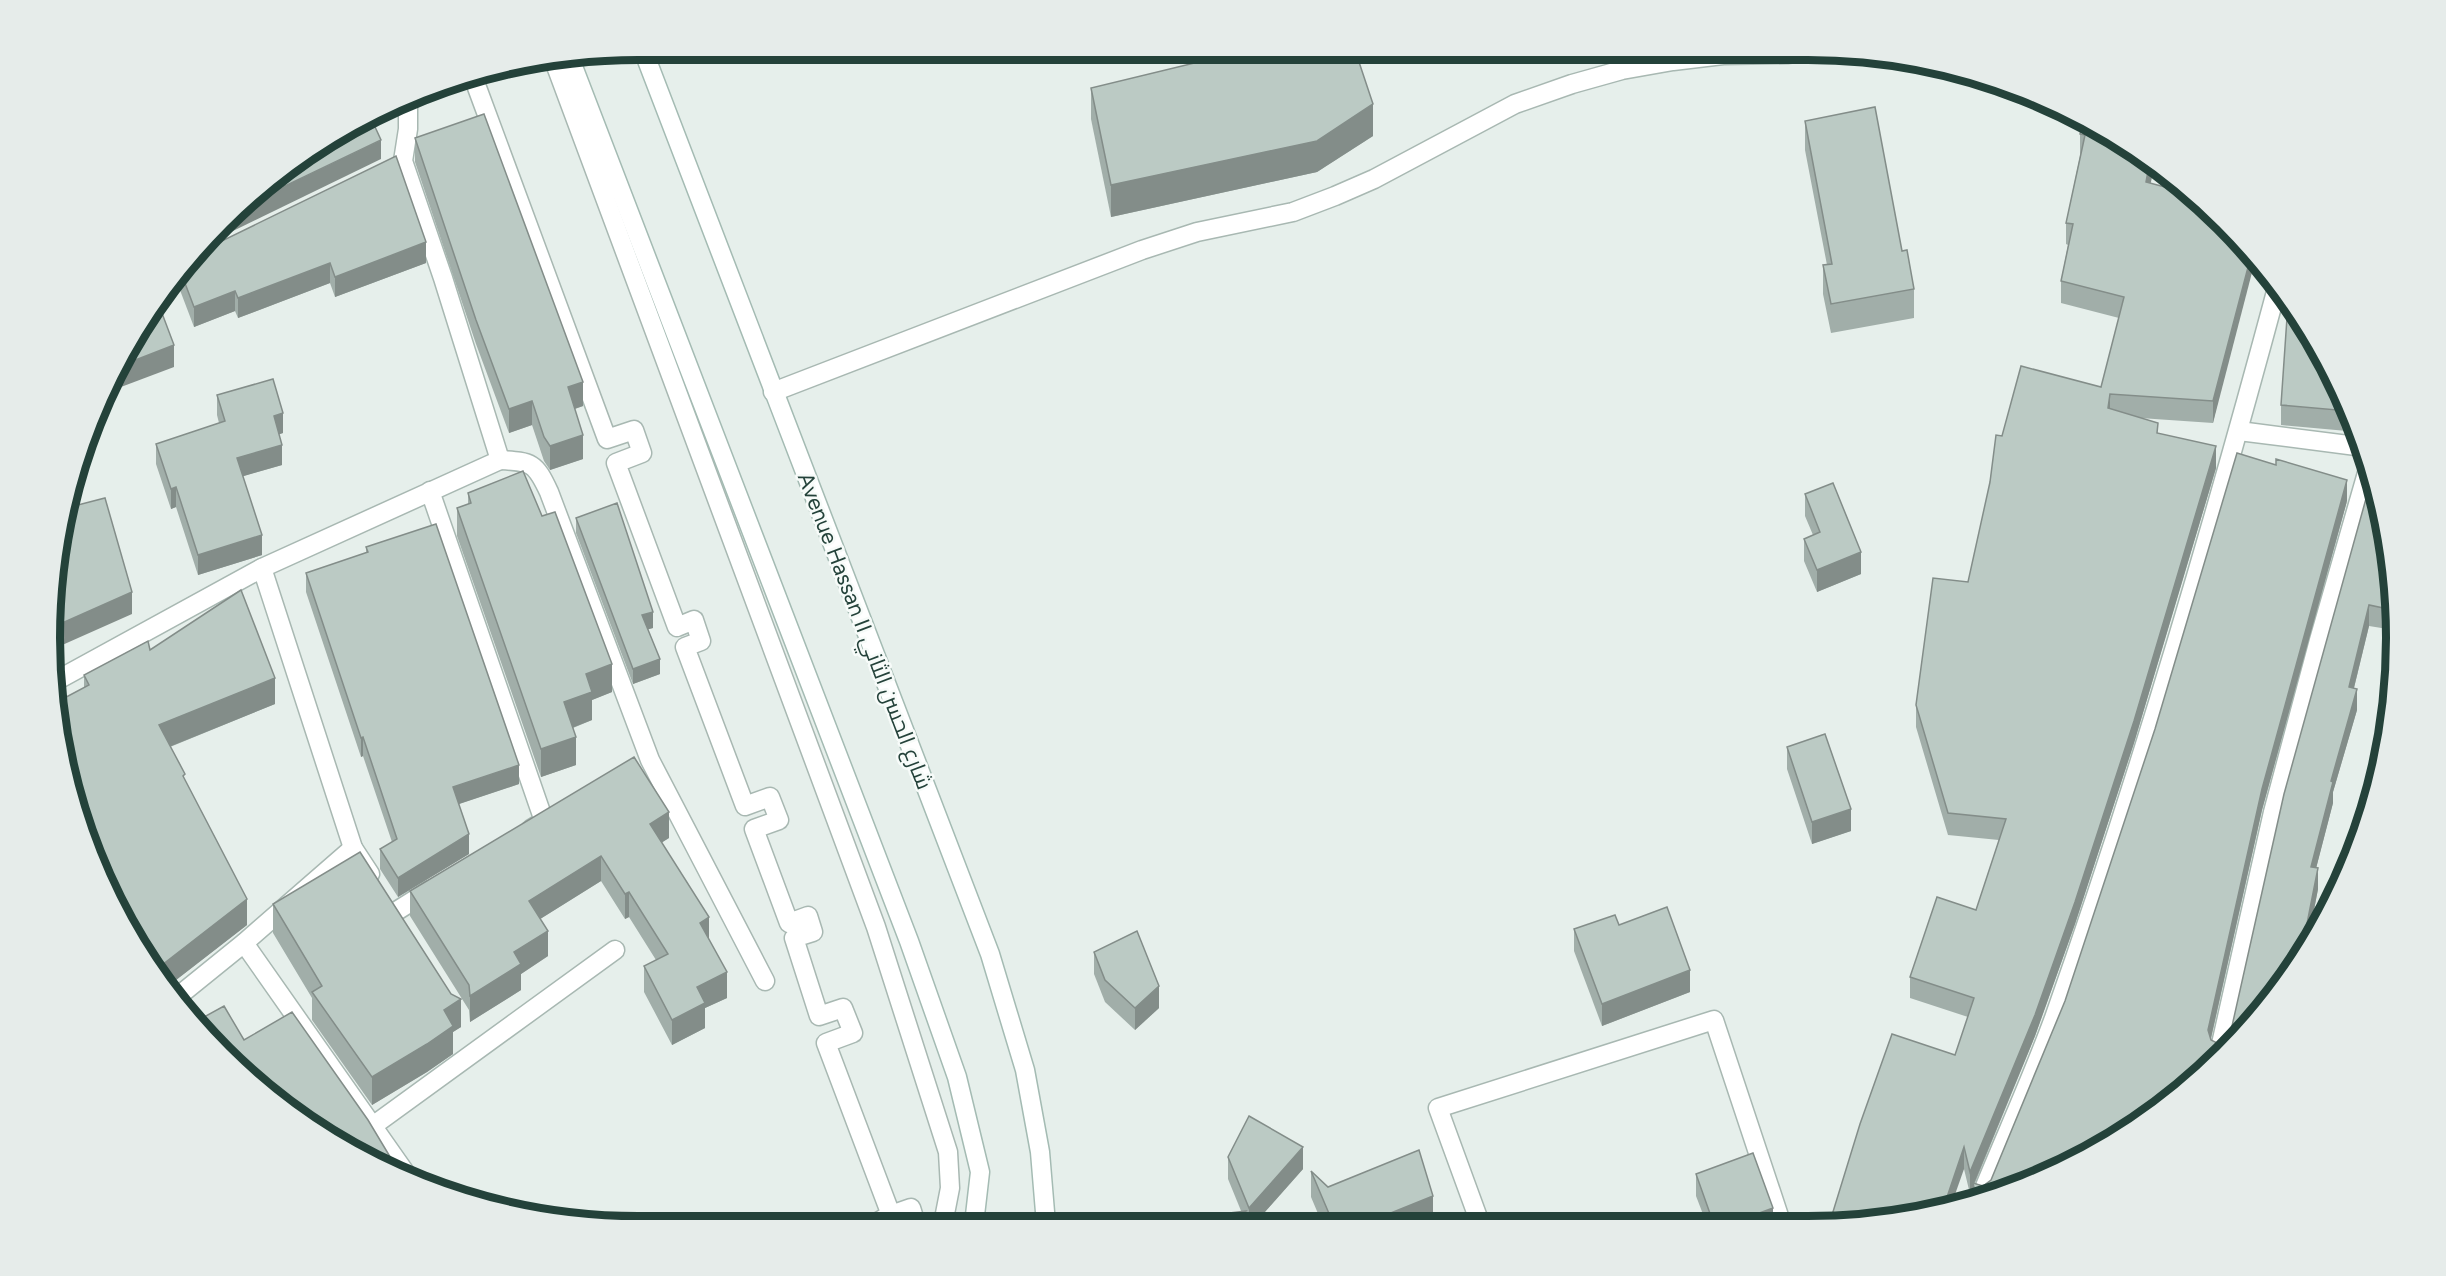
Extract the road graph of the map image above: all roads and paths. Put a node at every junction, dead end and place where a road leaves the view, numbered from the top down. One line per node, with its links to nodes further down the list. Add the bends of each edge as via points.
1 (647, 60): 10 (street, Avenue Hassan II شارع الحسن الثاني)
2 (1681, 60): 10 (street, via 1622,70 1515,104 1374,178 1293,213 1197,232 1142,249)
3 (572, 64): 37 (street, via 905,930 953,1065 980,1172)
4 (556, 66): 36 (street, via 876,927 948,1152 950,1188)
5 (475, 84): 35 (street, via 607,439 634,430 642,453 616,463 676,627 694,620 701,641 685,647 746,806 770,797 779,820 754,829 789,923 808,916 813,932 794,938 819,1016 843,1008 853,1033 826,1043 891,1215 911,1208)
6 (408, 108): 7 (street)
7 (403, 161): 8 (street); 13 (street)
8 (383, 171)
9 (2275, 297): 11 (street)
10 (773, 392): 38 (street, Avenue Hassan II شارع الحسن الثاني, via 990,954 1025,1070 1040,1152)
11 (2239, 431): 12 (street); 34 (street, via 2138,767 2053,1020)
12 (2353, 446)
13 (500, 460): 15 (street); 18 (street, via 526,462 540,472)
14 (2364, 482): 31 (street, via 2273,812)
15 (430, 491): 16 (street); 21 (street)
16 (262, 568): 17 (street); 23 (street)
17 (61, 678)
18 (650, 760): 19 (street); 29 (street)
19 (631, 771)
20 (563, 810): 21 (street)
21 (543, 821): 22 (street)
22 (514, 839)
23 (353, 848): 25 (street); 27 (street)
24 (445, 882): 25 (street)
25 (395, 912): 26 (street)
26 (407, 931)
27 (244, 943): 30 (street); 32 (street)
28 (615, 951): 32 (street)
29 (765, 981)
30 (182, 993)
31 (2221, 1042)
32 (374, 1125): 33 (street)
33 (400, 1164)
34 (1984, 1188)
35 (914, 1216)
36 (945, 1216)
37 (975, 1216)
38 (1045, 1216)
39 (1477, 1216): 40 (street, via 1438,1108 1714,1020)
40 (1779, 1216)

